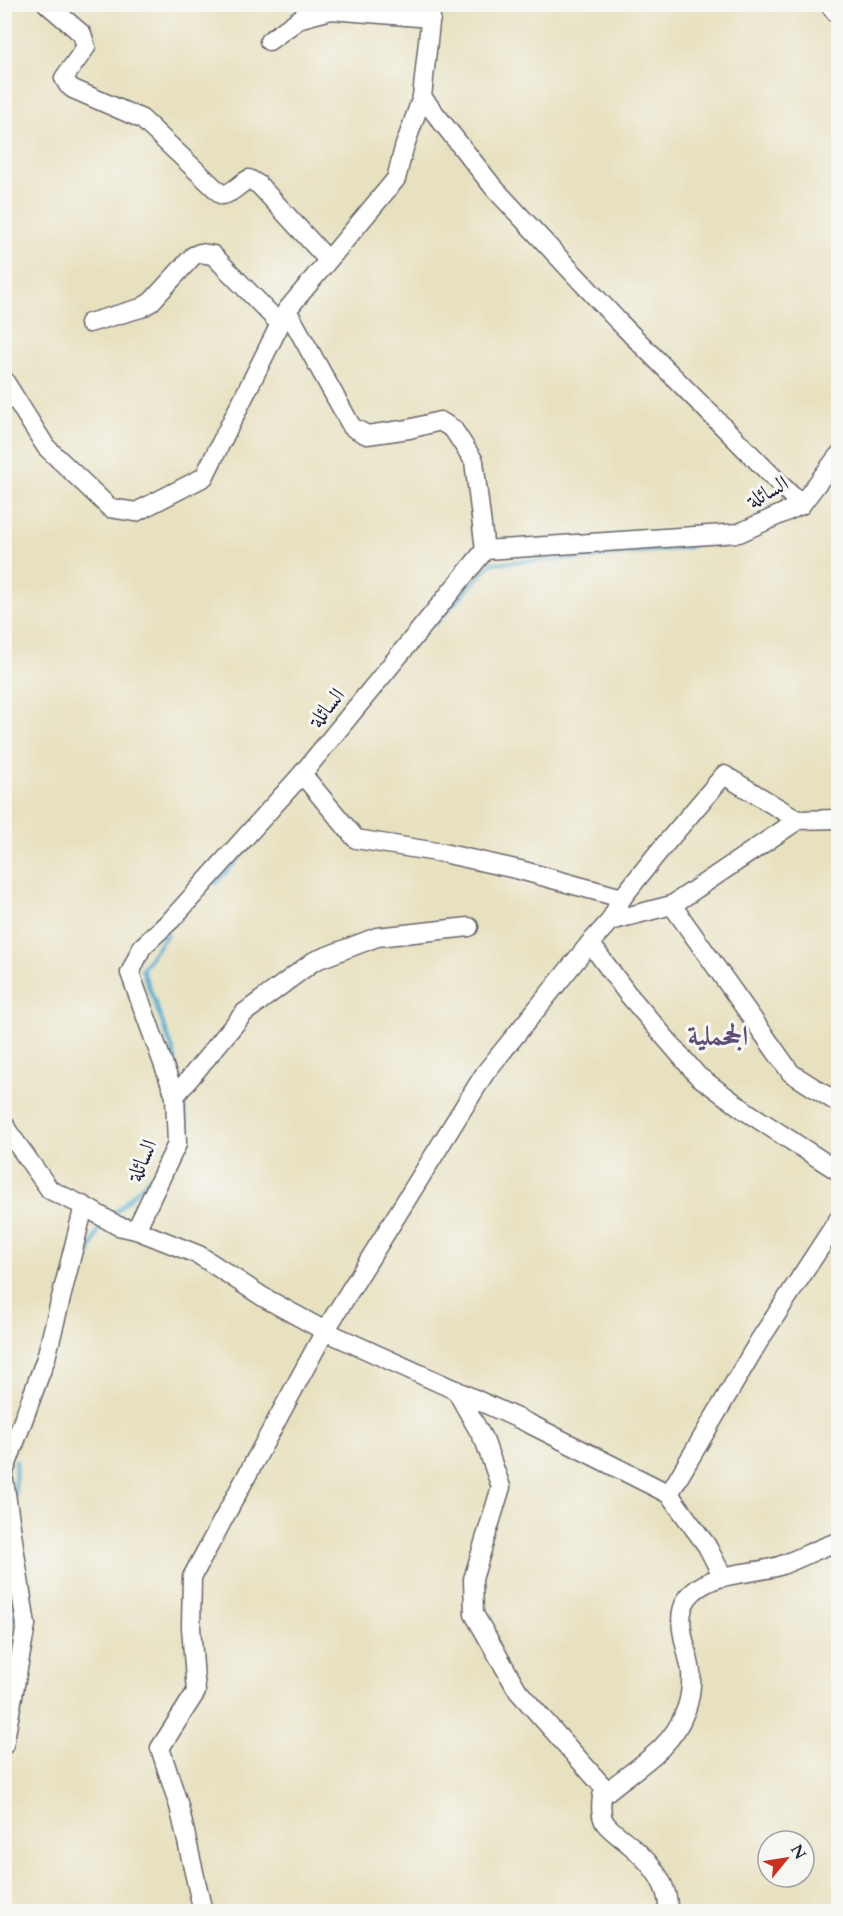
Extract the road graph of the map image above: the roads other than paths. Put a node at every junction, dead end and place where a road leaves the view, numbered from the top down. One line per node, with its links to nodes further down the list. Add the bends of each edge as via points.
1 (47, 4): 7 (street, via 82,34 86,47 64,78 68,85 142,119 222,195 249,179 258,185)
2 (829, 4): 4 (street)
3 (432, 11): 5 (street, via 331,10 301,18); 6 (street)
4 (838, 15)
5 (269, 41)
6 (422, 97): 7 (street, via 396,179); 12 (street, via 494,188 617,320)
7 (328, 260): 8 (street)
8 (283, 317): 9 (street, via 213,255 200,253 151,302); 10 (street, via 204,477 136,512 110,508 46,447); 13 (street, via 352,427 367,435 440,421 453,429 474,462)
9 (89, 323)
10 (4, 380)
11 (838, 456): 12 (street, السائلة)
12 (801, 505): 13 (street, السائلة, via 739,533)
13 (485, 550): 14 (street, السائلة)
14 (302, 774): 17 (street, via 356,839 509,867); 22 (street, السائلة, via 172,919 142,946 130,973)
15 (838, 819): 16 (street)
16 (798, 820): 17 (street, via 724,775); 18 (street)
17 (622, 898): 19 (street)
18 (672, 905): 19 (street); 23 (street, via 791,1072)
19 (610, 921): 21 (street)
20 (469, 927): 22 (street, via 376,937 314,961 244,1013)
21 (590, 943): 25 (street, via 698,1076); 29 (street, via 485,1073)
22 (176, 1096): 28 (street, السائلة, via 177,1144)
23 (838, 1103)
24 (4, 1123): 26 (street, via 50,1190)
25 (838, 1171)
26 (84, 1206): 28 (street, via 118,1226); 31 (street, via 46,1358)
27 (838, 1220): 33 (street, via 759,1341)
28 (136, 1230): 29 (street, via 200,1255 263,1297)
29 (325, 1331): 30 (street); 38 (street, via 192,1577 196,1692 160,1748 179,1806)
30 (456, 1390): 33 (street); 37 (street, via 485,1442 501,1487 473,1579 474,1614 518,1691)
31 (4, 1472)
32 (4, 1481): 36 (street, via 26,1625)
33 (669, 1494): 35 (street, via 707,1546)
34 (838, 1542): 35 (street, via 777,1567)
35 (723, 1577): 37 (street, via 707,1582 691,1594 683,1608 681,1625 692,1682 685,1712 657,1753)
36 (4, 1746)
37 (608, 1791): 39 (street, via 602,1796 600,1809 604,1822 652,1869 666,1890)
38 (202, 1911)
39 (668, 1911)

